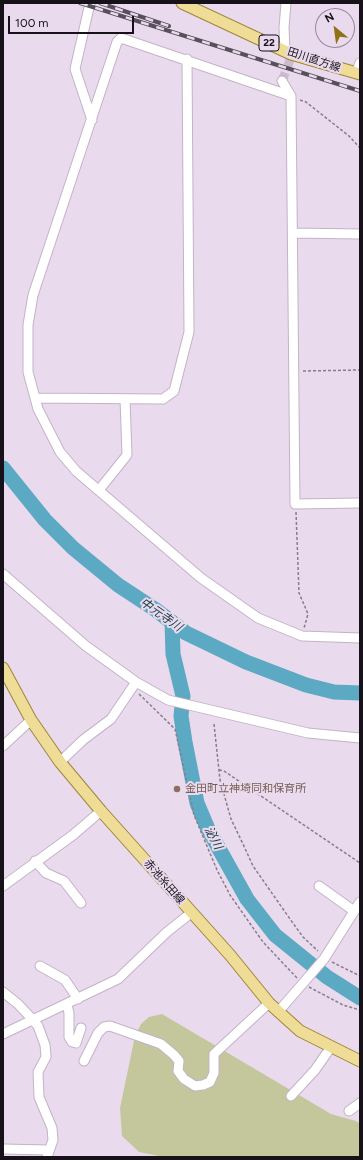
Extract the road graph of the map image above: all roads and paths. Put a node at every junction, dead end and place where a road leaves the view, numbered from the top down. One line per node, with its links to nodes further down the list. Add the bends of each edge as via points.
1 (90, 3): 9 (street, via 75,69)
2 (182, 3): 4 (main road, 田川直方線 / 22)
3 (286, 3): 4 (street, via 284,28)
4 (289, 55): 6 (main road, 田川直方線 / 22)
5 (187, 59): 8 (street); 9 (street, via 121,38 117,42); 16 (street, via 189,332 174,391 163,399)
6 (359, 70)
7 (282, 82): 8 (street)
8 (291, 96): 10 (path, via 306,102 349,136); 11 (street)
9 (92, 120): 15 (street, via 33,295 28,325 28,372)
10 (360, 148)
11 (293, 233): 12 (street); 14 (street)
12 (360, 234)
13 (360, 370): 14 (path)
14 (293, 371): 19 (street)
15 (35, 398): 16 (street); 17 (street, via 60,452 76,471)
16 (125, 399): 17 (street, via 127,455)
17 (99, 490): 21 (street, via 223,595 258,618)
18 (360, 503): 19 (street)
19 (295, 504): 21 (path, via 298,593 308,614)
20 (3, 574): 24 (street)
21 (302, 636): 22 (street)
22 (360, 638)
23 (3, 668): 25 (main road, 赤池糸田線)
24 (134, 685): 27 (street, via 168,700 215,712 308,733); 29 (street, via 111,719); 43 (path, via 175,729 194,815 230,895 263,942)
25 (31, 720): 28 (street); 29 (main road, 赤池糸田線)
26 (214, 724): 30 (path)
27 (360, 738)
28 (3, 746)
29 (60, 762): 31 (main road, 赤池糸田線)
30 (219, 770): 33 (path); 40 (path, via 231,819 253,866 303,937)
31 (101, 811): 32 (street, via 73,835); 39 (main road, 赤池糸田線)
32 (35, 861): 34 (street); 37 (street, via 46,873 64,881)
33 (360, 863)
34 (3, 886)
35 (319, 886): 38 (street)
36 (360, 902): 38 (street)
37 (81, 903)
38 (354, 911): 40 (street)
39 (191, 913): 45 (street, via 167,932 118,979); 46 (main road, 赤池糸田線)
40 (325, 958): 42 (path); 43 (street)
41 (40, 966): 45 (street, via 65,980)
42 (360, 976)
43 (305, 982): 48 (path, via 342,1005); 49 (street)
44 (3, 992): 50 (street)
45 (78, 999): 47 (street)
46 (269, 1003): 49 (main road, 赤池糸田線); 54 (street, via 214,1054 214,1073 210,1082 203,1085 195,1086 184,1079 178,1070 179,1061 161,1044 110,1026 104,1027 98,1033)
47 (67, 1005): 50 (street); 51 (street, via 69,1037 72,1042 76,1043)
48 (360, 1010)
49 (278, 1012): 53 (main road, 赤池糸田線, via 300,1031)
50 (33, 1020): 52 (street); 60 (street, via 45,1045 46,1057 38,1072 39,1097 52,1128 53,1140)
51 (81, 1028)
52 (3, 1034)
53 (331, 1046): 55 (main road, 赤池糸田線); 56 (street, via 316,1070)
54 (84, 1061)
55 (360, 1061)
56 (291, 1096)
57 (360, 1103): 58 (street)
58 (349, 1111)
59 (3, 1149): 60 (street)
60 (48, 1153)

